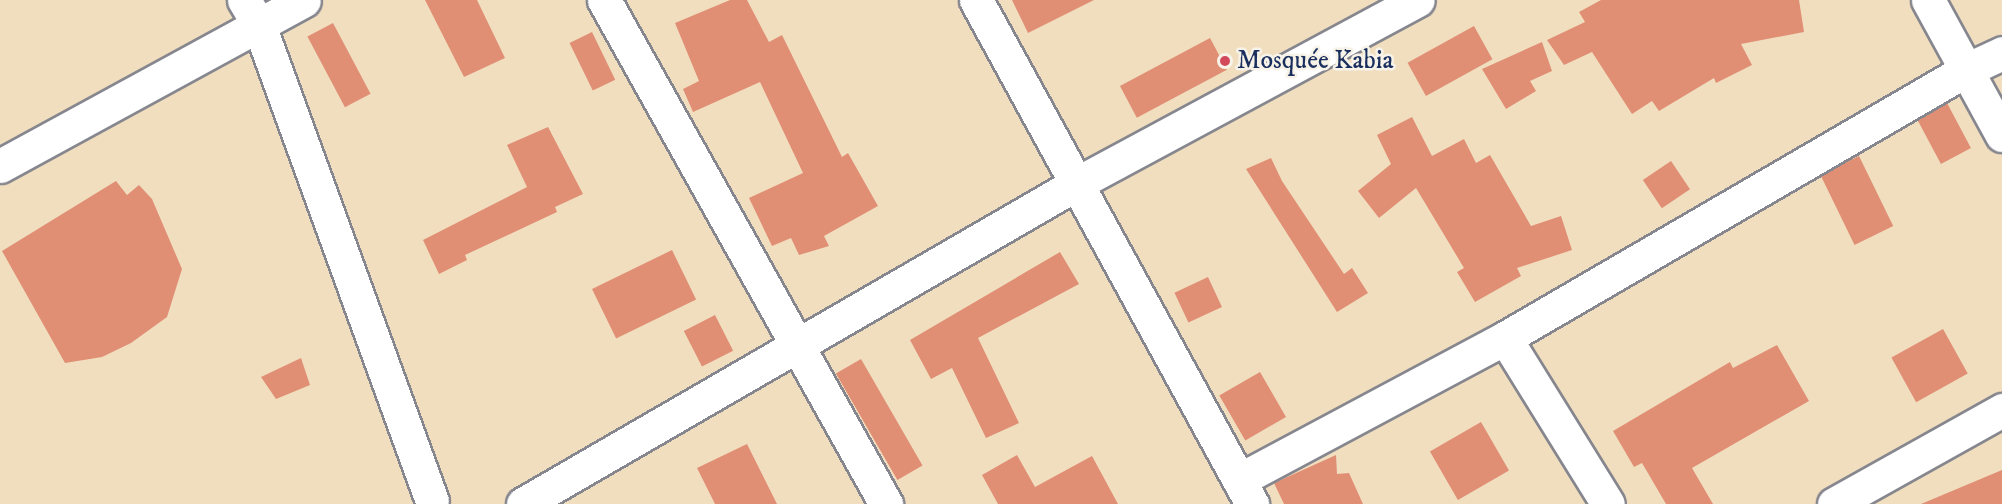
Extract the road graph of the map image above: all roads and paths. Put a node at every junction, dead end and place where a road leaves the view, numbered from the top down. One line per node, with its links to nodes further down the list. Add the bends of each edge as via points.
1 (304, 0): 6 (street)
2 (604, 0): 13 (street)
3 (976, 0): 11 (street)
4 (1418, 0): 11 (street)
5 (1928, 0): 8 (street)
6 (252, 12): 10 (street); 16 (street)
7 (2002, 53): 8 (street)
8 (1966, 70): 9 (street); 12 (street)
9 (2002, 135)
10 (0, 166)
11 (1076, 184): 13 (street); 15 (street)
12 (1505, 338): 15 (street); 19 (street)
13 (797, 345): 17 (street); 18 (street)
14 (2002, 410): 20 (street)
15 (1245, 492)
16 (439, 503)
17 (523, 504)
18 (886, 504)
19 (1608, 504)
20 (1834, 504)

